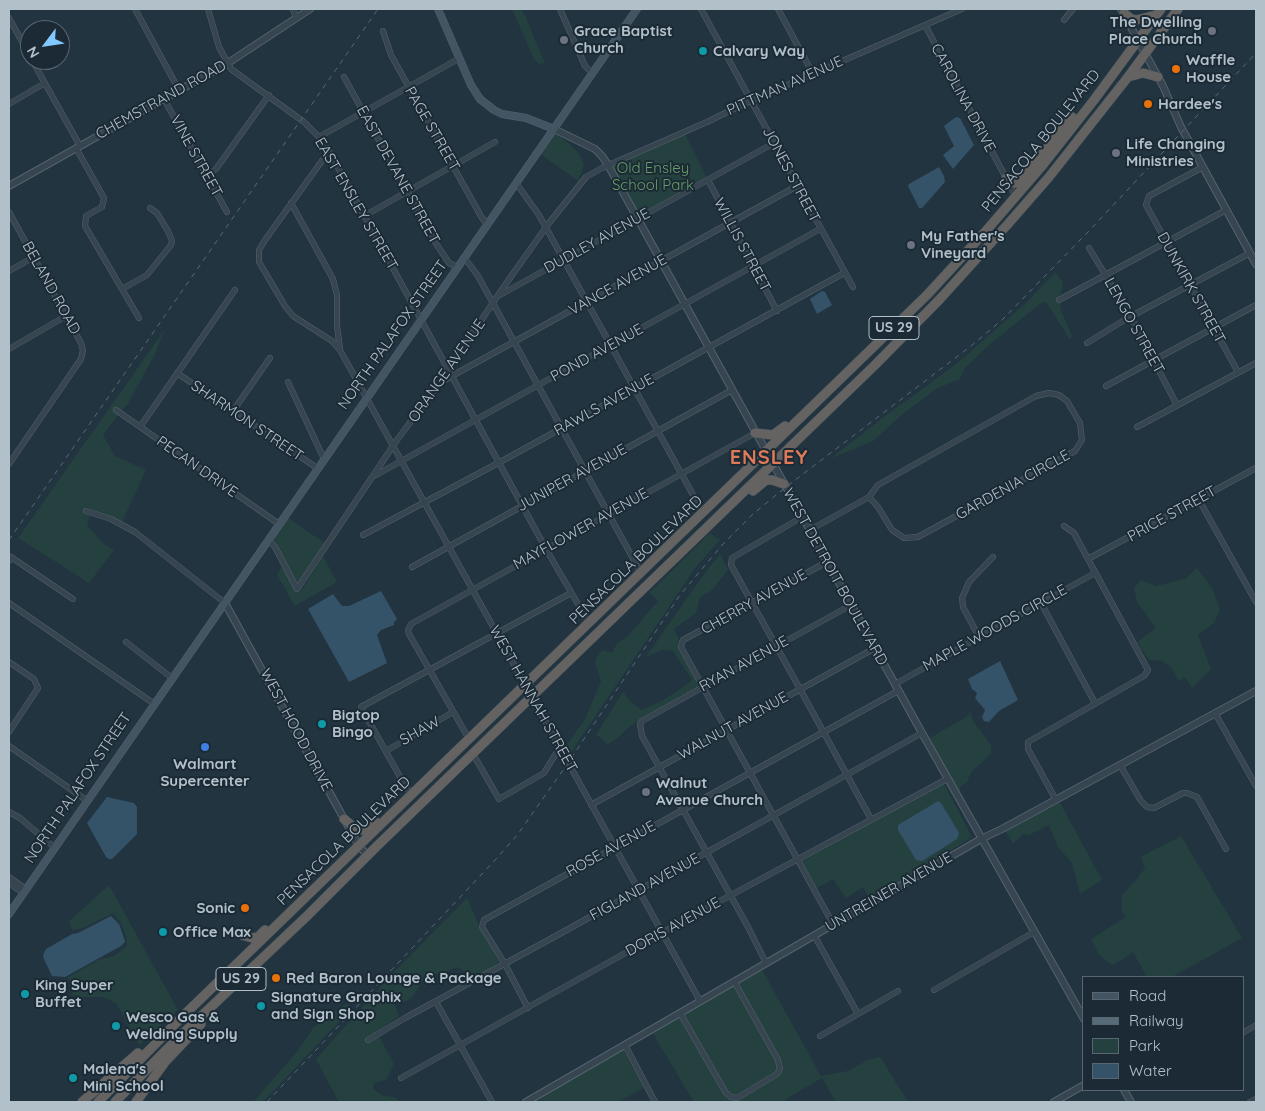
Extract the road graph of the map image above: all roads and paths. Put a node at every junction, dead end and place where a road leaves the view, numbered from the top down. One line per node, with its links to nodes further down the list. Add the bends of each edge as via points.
1 (135, 9): 37 (street)
2 (208, 9): 27 (street, EAST ENSLEY STREET, via 219,47)
3 (293, 9): 19 (street)
4 (310, 9): 19 (street, CHEMSTRAND ROAD)
5 (438, 9): 26 (main road)
6 (560, 9): 29 (street, via 585,66)
7 (637, 9): 29 (main road, NORTH PALAFOX STREET)
8 (701, 9): 40 (street, JONES STREET)
9 (778, 9): 30 (street)
10 (946, 9): 17 (street)
11 (962, 9): 17 (street, PITTMAN AVENUE)
12 (1073, 9): 20 (street)
13 (1168, 9): 25 (highway, via 1146,38)
14 (1178, 9): 25 (highway, PENSACOLA BOULEVARD / US 29)
15 (1122, 11): 16 (highway, via 1136,20); 24 (street)
16 (1159, 12): 24 (highway, PENSACOLA BOULEVARD / US 29)
17 (949, 15): 21 (street, PITTMAN AVENUE)
18 (9, 18): 23 (street)
19 (296, 18): 27 (street, CHEMSTRAND ROAD)
20 (1064, 20)
21 (925, 25): 30 (street, PITTMAN AVENUE); 54 (street, CAROLINA DRIVE)
22 (383, 31): 36 (street, PAGE STREET, via 391,55)
23 (20, 38)
24 (1138, 41): 25 (street); 35 (highway, PENSACOLA BOULEVARD / US 29); 43 (highway, via 1136,55 1101,104)
25 (1145, 54): 32 (highway, PENSACOLA BOULEVARD / US 29); 33 (street)
26 (460, 58): 36 (street); 44 (main road, via 475,92 488,106 502,114 526,118)
27 (228, 63): 37 (street, CHEMSTRAND ROAD); 38 (street, EAST ENSLEY STREET, via 233,71)
28 (37, 70): 34 (street)
29 (592, 73): 44 (main road, NORTH PALAFOX STREET)
30 (813, 74): 40 (street, PITTMAN AVENUE)
31 (344, 77): 42 (street, EAST DEVANE STREET)
32 (1128, 77): 33 (highway, via 1143,73); 43 (highway, PENSACOLA BOULEVARD / US 29)
33 (1158, 77): 52 (street)
34 (45, 84): 41 (street); 48 (street)
35 (1106, 84): 54 (highway, via 1094,90 1020,182 1014,183); 60 (highway, PENSACOLA BOULEVARD / US 29)
36 (409, 87): 42 (street); 51 (street, PAGE STREET)
37 (180, 90): 39 (street, CHEMSTRAND ROAD)
38 (269, 95): 45 (street, EAST ENSLEY STREET); 53 (street, via 216,169)
39 (164, 99): 48 (street, CHEMSTRAND ROAD); 53 (street, VINE STREET)
40 (750, 101): 47 (street, JONES STREET); 50 (street, PITTMAN AVENUE)
41 (9, 104)
42 (364, 112): 45 (street); 59 (street, EAST DEVANE STREET)
43 (1097, 117): 77 (highway, PENSACOLA BOULEVARD / US 29)
44 (554, 129): 50 (street, WEST DETROIT BOULEVARD, via 595,149); 56 (main road, NORTH PALAFOX STREET)
45 (319, 137): 49 (street, EAST ENSLEY STREET)
46 (495, 142): 51 (street)
47 (774, 143): 55 (street, DUDLEY AVENUE); 58 (street, JONES STREET)
48 (78, 147): 57 (street, CHEMSTRAND ROAD); 88 (street, via 104,198 102,207 86,216 85,226)
49 (329, 151): 61 (street); 66 (street, EAST ENSLEY STREET)
50 (608, 165): 67 (street, WEST DETROIT BOULEVARD); 70 (street, ORANGE AVENUE, via 582,180)
51 (453, 166): 59 (street); 69 (street, PAGE STREET)
52 (1203, 167): 63 (street); 72 (street, DUNKIRK STREET, via 1149,196 1146,202)
53 (207, 176): 65 (street, VINE STREET)
54 (1006, 178): 60 (street, CAROLINA DRIVE)
55 (708, 180): 67 (street, DUDLEY AVENUE); 68 (street, WILLIS STREET)
56 (516, 183): 69 (main road, NORTH PALAFOX STREET); 70 (street)
57 (9, 186)
58 (797, 186): 68 (street, VANCE AVENUE); 71 (street, JONES STREET)
59 (408, 191): 66 (street); 82 (street, EAST DEVANE STREET, via 446,260)
60 (1016, 196): 77 (highway, via 1016,210 981,249); 108 (highway, PENSACOLA BOULEVARD / US 29, via 928,295)
61 (291, 203): 107 (street, via 333,279); 107 (street, via 265,240 258,255 259,262 288,310)
62 (150, 208): 88 (street, via 168,231 171,245 147,275)
63 (1226, 210): 72 (street); 74 (street)
64 (9, 212): 75 (street, BELAND ROAD)
65 (227, 212)
66 (364, 216): 100 (street, EAST ENSLEY STREET)
67 (638, 218): 78 (street, DUDLEY AVENUE); 79 (street, WEST DETROIT BOULEVARD)
68 (731, 223): 79 (street, VANCE AVENUE); 81 (street, WILLIS STREET)
69 (488, 224): 76 (main road, NORTH PALAFOX STREET)
70 (546, 228): 78 (street); 90 (street, ORANGE AVENUE)
71 (820, 230): 81 (street, POND AVENUE); 84 (street, JONES STREET)
72 (1166, 242): 85 (street); 86 (street, DUNKIRK STREET)
73 (1089, 248): 85 (street, LENGO STREET)
74 (1250, 253): 80 (street); 86 (street)
75 (34, 257): 83 (street); 97 (street, BELAND ROAD)
76 (464, 257): 82 (main road, NORTH PALAFOX STREET); 93 (street)
77 (977, 259): 140 (highway, PENSACOLA BOULEVARD / US 29, via 908,332)
78 (563, 260): 90 (street, DUDLEY AVENUE); 92 (street)
79 (662, 261): 92 (street, VANCE AVENUE); 94 (street, WEST DETROIT BOULEVARD)
80 (1256, 264)
81 (754, 266): 94 (street, POND AVENUE); 96 (street, WILLIS STREET)
82 (457, 267): 100 (main road, NORTH PALAFOX STREET)
83 (9, 271)
84 (844, 273): 87 (street, JONES STREET); 96 (street, RAWLS AVENUE)
85 (1105, 275): 91 (street); 98 (street, LENGO STREET)
86 (1190, 285): 98 (street); 101 (street, DUNKIRK STREET)
87 (853, 288)
88 (122, 289): 99 (street)
89 (235, 290): 115 (street)
90 (500, 295): 93 (street, ORANGE AVENUE)
91 (1058, 300)
92 (587, 302): 102 (street, VANCE AVENUE); 104 (street)
93 (493, 304): 102 (street); 112 (street, ORANGE AVENUE)
94 (685, 304): 104 (street, POND AVENUE); 105 (street, WEST DETROIT BOULEVARD)
95 (1256, 305): 101 (street)
96 (777, 310): 105 (street, RAWLS AVENUE)
97 (66, 316): 106 (street); 135 (street, BELAND ROAD, via 82,346 81,359)
98 (1130, 317): 103 (street); 110 (street, LENGO STREET)
99 (139, 318)
100 (421, 320): 112 (street, EAST ENSLEY STREET); 123 (main road, NORTH PALAFOX STREET)
101 (1214, 329): 110 (street); 114 (street, DUNKIRK STREET)
102 (513, 342): 116 (street, VANCE AVENUE); 119 (street)
103 (1086, 343)
104 (610, 345): 119 (street, POND AVENUE); 121 (street)
105 (709, 347): 121 (street, RAWLS AVENUE); 122 (street, WEST DETROIT BOULEVARD)
106 (9, 349)
107 (340, 350): 123 (street, WEST HANNAH STREET)
108 (871, 351): 113 (highway, PENSACOLA BOULEVARD / US 29); 140 (highway, via 869,360 778,447)
109 (270, 358): 126 (street)
110 (1154, 361): 120 (street); 124 (street, LENGO STREET)
111 (1256, 363): 114 (street)
112 (448, 369): 116 (street, EAST ENSLEY STREET); 118 (street, ORANGE AVENUE)
113 (850, 372): 132 (highway, via 838,375 778,433); 134 (highway, PENSACOLA BOULEVARD / US 29)
114 (1238, 372): 124 (street)
115 (178, 373): 126 (street, SHARMON STREET); 128 (street)
116 (452, 376): 118 (street, VANCE AVENUE); 127 (street, EAST ENSLEY STREET)
117 (288, 382): 136 (street)
118 (439, 384): 133 (street, ORANGE AVENUE)
119 (537, 385): 127 (street, POND AVENUE); 130 (street)
120 (1106, 386)
121 (634, 388): 130 (street, RAWLS AVENUE); 131 (street)
122 (732, 390): 131 (street, JUNIPER AVENUE); 132 (street, WEST DETROIT BOULEVARD)
123 (367, 397): 133 (street, WEST HANNAH STREET); 136 (main road, NORTH PALAFOX STREET)
124 (1177, 405): 129 (street)
125 (116, 410): 128 (street, PECAN DRIVE)
126 (233, 411): 141 (street, SHARMON STREET)
127 (475, 419): 137 (street, POND AVENUE); 138 (street, EAST ENSLEY STREET)
128 (140, 427): 155 (street, PECAN DRIVE)
129 (1137, 427)
130 (561, 429): 138 (street, RAWLS AVENUE); 143 (street)
131 (658, 431): 143 (street, JUNIPER AVENUE); 144 (street)
132 (755, 433): 134 (street, WEST DETROIT BOULEVARD); 144 (street, MAYFLOWER AVENUE)
133 (394, 445): 137 (street, WEST HANNAH STREET); 145 (street, ORANGE AVENUE)
134 (766, 452): 140 (street, WEST DETROIT BOULEVARD); 152 (highway, PENSACOLA BOULEVARD / US 29); 156 (highway, via 766,462 717,512)
135 (11, 457): 139 (street, BELAND ROAD)
136 (324, 459): 141 (main road, NORTH PALAFOX STREET)
137 (402, 460): 145 (street, POND AVENUE); 149 (street, WEST HANNAH STREET)
138 (499, 463): 149 (street, RAWLS AVENUE); 150 (street, EAST ENSLEY STREET)
139 (9, 464)
140 (772, 464): 146 (street, WEST DETROIT BOULEVARD); 156 (highway, PENSACOLA BOULEVARD / US 29)
141 (318, 468): 155 (main road, NORTH PALAFOX STREET)
142 (1256, 468): 148 (street, PRICE STREET)
143 (584, 472): 150 (street, JUNIPER AVENUE); 153 (street)
144 (681, 474): 152 (street); 153 (street, MAYFLOWER AVENUE)
145 (374, 477): 161 (street, ORANGE AVENUE, via 298,589)
146 (784, 484): 154 (street, WEST DETROIT BOULEVARD); 160 (highway, via 766,480 706,536)
147 (869, 497): 147 (street, GARDENIA CIRCLE, via 895,534 908,539 918,537 1075,451 1083,436 1080,423 1063,397 1054,393 1039,395 885,480); 158 (street, GARDENIA CIRCLE)
148 (1199, 500): 165 (street, PRICE STREET); 175 (street)
149 (425, 502): 159 (street, RAWLS AVENUE); 162 (street, WEST HANNAH STREET)
150 (523, 506): 162 (street, JUNIPER AVENUE); 163 (street, EAST ENSLEY STREET)
151 (86, 511): 174 (street, via 135,532)
152 (703, 513): 169 (highway, PENSACOLA BOULEVARD / US 29)
153 (608, 514): 163 (street, MAYFLOWER AVENUE); 169 (street)
154 (802, 517): 158 (street, WEST DETROIT BOULEVARD); 177 (street, via 731,560)
155 (279, 524): 161 (main road, NORTH PALAFOX STREET)
156 (711, 524): 160 (highway, PENSACOLA BOULEVARD / US 29)
157 (1064, 526): 165 (street, via 1074,533)
158 (810, 530): 167 (street, WEST DETROIT BOULEVARD)
159 (363, 535)
160 (698, 536): 180 (highway, PENSACOLA BOULEVARD / US 29)
161 (268, 540): 174 (main road, NORTH PALAFOX STREET)
162 (449, 547): 168 (street, JUNIPER AVENUE); 171 (street, WEST HANNAH STREET)
163 (546, 549): 171 (street, MAYFLOWER AVENUE); 172 (street, EAST ENSLEY STREET)
164 (993, 557): 183 (street, via 969,582 962,598 963,607)
165 (1088, 559): 170 (street)
166 (9, 561): 173 (street, via 12,557)
167 (827, 562): 177 (street, CHERRY AVENUE); 179 (street, WEST DETROIT BOULEVARD)
168 (412, 567)
169 (641, 573): 180 (highway, via 640,586); 181 (highway, PENSACOLA BOULEVARD / US 29)
170 (1096, 573): 178 (street, MAPLE WOODS CIRCLE); 198 (street, via 1148,670 1144,676)
171 (473, 589): 182 (street, WEST HANNAH STREET); 188 (street, MAYFLOWER AVENUE, via 409,627 409,634)
172 (571, 593): 181 (street, EAST ENSLEY STREET); 182 (street)
173 (73, 599)
174 (225, 602): 189 (main road, NORTH PALAFOX STREET); 223 (street, WEST HOOD DRIVE)
175 (1256, 602)
176 (9, 603): 197 (street)
177 (752, 603): 185 (street); 192 (street, CHERRY AVENUE, via 683,640 681,648)
178 (1041, 604): 183 (street, MAPLE WOODS CIRCLE); 198 (street)
179 (851, 605): 185 (street, RYAN AVENUE); 186 (street, WEST DETROIT BOULEVARD)
180 (607, 624): 196 (highway, PENSACOLA BOULEVARD / US 29)
181 (586, 627): 191 (highway, PENSACOLA BOULEVARD / US 29); 196 (highway, via 571,648 535,682)
182 (497, 633): 188 (street); 191 (street, WEST HANNAH STREET)
183 (979, 637): 190 (street, MAPLE WOODS CIRCLE)
184 (126, 642): 189 (street)
185 (776, 646): 192 (street, RYAN AVENUE); 193 (street)
186 (874, 648): 190 (street, WEST DETROIT BOULEVARD); 193 (street, WALNUT AVENUE)
187 (9, 662): 202 (street, via 34,679 38,688)
188 (430, 670): 199 (street); 208 (street, via 361,707)
189 (172, 678): 197 (main road, NORTH PALAFOX STREET)
190 (894, 684): 194 (street, WEST DETROIT BOULEVARD)
191 (526, 685): 196 (street, WEST HANNAH STREET); 205 (highway, PENSACOLA BOULEVARD / US 29); 209 (highway, via 523,699 487,734)
192 (703, 687): 201 (street); 211 (street, RYAN AVENUE, via 640,724 642,736)
193 (800, 688): 201 (street, WALNUT AVENUE); 203 (street)
194 (898, 691): 203 (street, ROSE AVENUE); 204 (street, WEST DETROIT BOULEVARD)
195 (1256, 691): 200 (street, UNTREINER AVENUE)
196 (532, 696): 207 (street, WEST HANNAH STREET); 209 (highway, PENSACOLA BOULEVARD / US 29)
197 (153, 703): 217 (main road, NORTH PALAFOX STREET)
198 (1095, 703): 218 (street, via 1028,742 1028,749)
199 (453, 712): 205 (street); 208 (street, SHAW)
200 (1215, 713): 210 (street, UNTREINER AVENUE); 215 (street)
201 (727, 730): 211 (street, WALNUT AVENUE); 212 (street)
202 (9, 732)
203 (824, 732): 212 (street, ROSE AVENUE); 213 (street)
204 (922, 734): 213 (street, FIGLAND AVENUE); 214 (street, WEST DETROIT BOULEVARD)
205 (469, 739): 216 (highway, PENSACOLA BOULEVARD / US 29)
206 (9, 746): 217 (street)
207 (560, 747): 209 (street, via 544,773 499,799); 219 (street, WEST HANNAH STREET)
208 (386, 750): 216 (street, via 404,784)
209 (473, 754): 231 (highway, PENSACOLA BOULEVARD / US 29)
210 (1120, 765): 218 (street, UNTREINER AVENUE); 229 (street, via 1147,807 1154,808 1183,793 1197,797)
211 (658, 767): 219 (street, WALNUT AVENUE); 220 (street)
212 (750, 772): 220 (street, ROSE AVENUE); 222 (street)
213 (847, 775): 222 (street, FIGLAND AVENUE); 224 (street)
214 (947, 779): 224 (street, DORIS AVENUE); 225 (street, WEST DETROIT BOULEVARD)
215 (1256, 786)
216 (416, 791): 223 (highway, via 393,805 370,828 356,829); 226 (highway, PENSACOLA BOULEVARD / US 29); 231 (highway, via 410,804 372,840)
217 (86, 800): 228 (main road, NORTH PALAFOX STREET)
218 (1056, 800): 225 (street, UNTREINER AVENUE)
219 (591, 805): 227 (street, WEST HANNAH STREET)
220 (682, 809): 227 (street, ROSE AVENUE); 230 (street)
221 (9, 812): 228 (street)
222 (774, 815): 230 (street, FIGLAND AVENUE); 232 (street)
223 (344, 819): 226 (street, WEST HOOD DRIVE)
224 (871, 819): 232 (street, DORIS AVENUE)
225 (981, 839): 240 (street, UNTREINER AVENUE); 242 (street, WEST DETROIT BOULEVARD)
226 (359, 846): 231 (street, WEST HOOD DRIVE); 238 (highway, PENSACOLA BOULEVARD / US 29); 241 (highway, via 359,858 300,916)
227 (614, 847): 235 (street, WEST HANNAH STREET); 248 (street, ROSE AVENUE, via 482,922)
228 (55, 848): 236 (main road, NORTH PALAFOX STREET)
229 (1226, 849)
230 (707, 852): 235 (street, FIGLAND AVENUE); 237 (street)
231 (368, 856): 241 (highway, PENSACOLA BOULEVARD / US 29)
232 (798, 859): 237 (street, DORIS AVENUE); 240 (street)
233 (9, 877): 236 (street)
234 (9, 883): 236 (street)
235 (638, 890): 243 (street, WEST HANNAH STREET); 248 (street, FIGLAND AVENUE)
236 (24, 891): 239 (main road, NORTH PALAFOX STREET)
237 (730, 896): 243 (street, DORIS AVENUE); 247 (street)
238 (293, 910): 244 (highway, via 281,914 258,936); 246 (highway, PENSACOLA BOULEVARD / US 29)
239 (9, 914)
240 (833, 924): 245 (street, UNTREINER AVENUE)
241 (291, 932): 249 (highway, PENSACOLA BOULEVARD / US 29)
242 (1034, 932): 251 (street); 260 (street, WEST DETROIT BOULEVARD)
243 (662, 933): 253 (street, WEST HANNAH STREET); 255 (street, DORIS AVENUE)
244 (242, 935)
245 (814, 935): 247 (street, UNTREINER AVENUE); 257 (street)
246 (254, 948): 258 (highway, PENSACOLA BOULEVARD / US 29); 259 (highway, via 255,956 251,962 208,1003)
247 (766, 963): 250 (street, UNTREINER AVENUE)
248 (505, 964): 254 (street, FIGLAND AVENUE); 255 (street)
249 (246, 974): 259 (highway, PENSACOLA BOULEVARD / US 29); 274 (highway, via 165,1062)
250 (734, 982): 253 (street, UNTREINER AVENUE); 256 (street, via 778,1060 778,1074 736,1098 731,1097)
251 (934, 990)
252 (898, 991): 257 (street)
253 (700, 1001): 256 (street, UNTREINER AVENUE)
254 (436, 1002): 264 (street, FIGLAND AVENUE); 265 (street)
255 (528, 1008): 265 (street, DORIS AVENUE)
256 (680, 1013): 266 (street, UNTREINER AVENUE)
257 (858, 1014): 263 (street)
258 (184, 1015): 271 (highway); 272 (highway, PENSACOLA BOULEVARD / US 29)
259 (201, 1016): 273 (highway, PENSACOLA BOULEVARD / US 29)
260 (1082, 1016)
261 (1256, 1025): 262 (street)
262 (1245, 1031)
263 (820, 1036)
264 (368, 1040)
265 (459, 1044): 267 (street, DORIS AVENUE); 275 (street)
266 (625, 1045): 276 (street, UNTREINER AVENUE); 277 (street)
267 (401, 1078)
268 (1082, 1086): 278 (street)
269 (1125, 1091): 279 (street)
270 (1256, 1099): 280 (street)
271 (82, 1102)
272 (98, 1102)
273 (115, 1102)
274 (136, 1102)
275 (492, 1102)
276 (526, 1102)
277 (655, 1102)
278 (1054, 1102)
279 (1131, 1102)
280 (1250, 1102)

